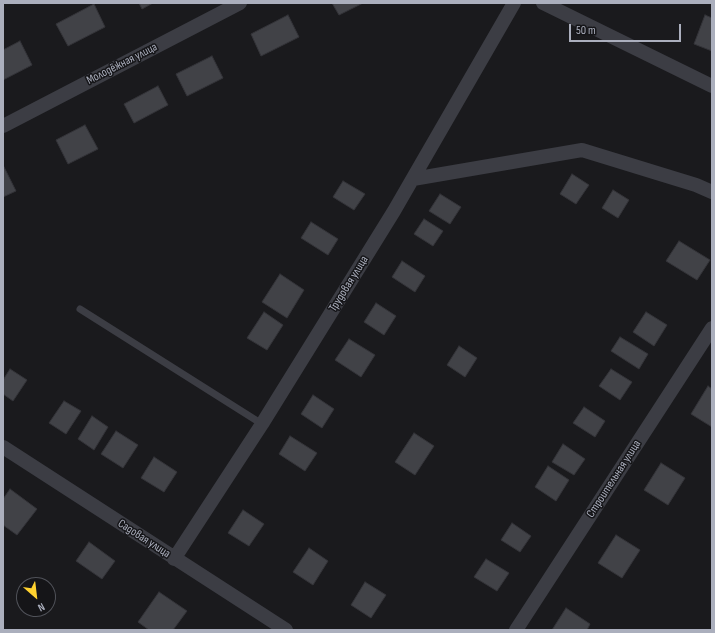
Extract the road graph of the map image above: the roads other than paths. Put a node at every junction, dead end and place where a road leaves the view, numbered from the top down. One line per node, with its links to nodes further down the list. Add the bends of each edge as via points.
1 (240, 3): 5 (street, Молодёжная улица)
2 (514, 3): 6 (street, Трудовая улица)
3 (543, 3): 4 (street)
4 (712, 86)
5 (3, 126)
6 (413, 179): 7 (street, via 582,150); 10 (street, Трудовая улица)
7 (712, 192)
8 (80, 309): 10 (lane)
9 (712, 328): 14 (street, Строительная улица)
10 (262, 424): 12 (street, Трудовая улица)
11 (3, 447): 12 (street, Садовая улица)
12 (174, 559): 13 (street, Садовая улица)
13 (286, 630)
14 (516, 630)

